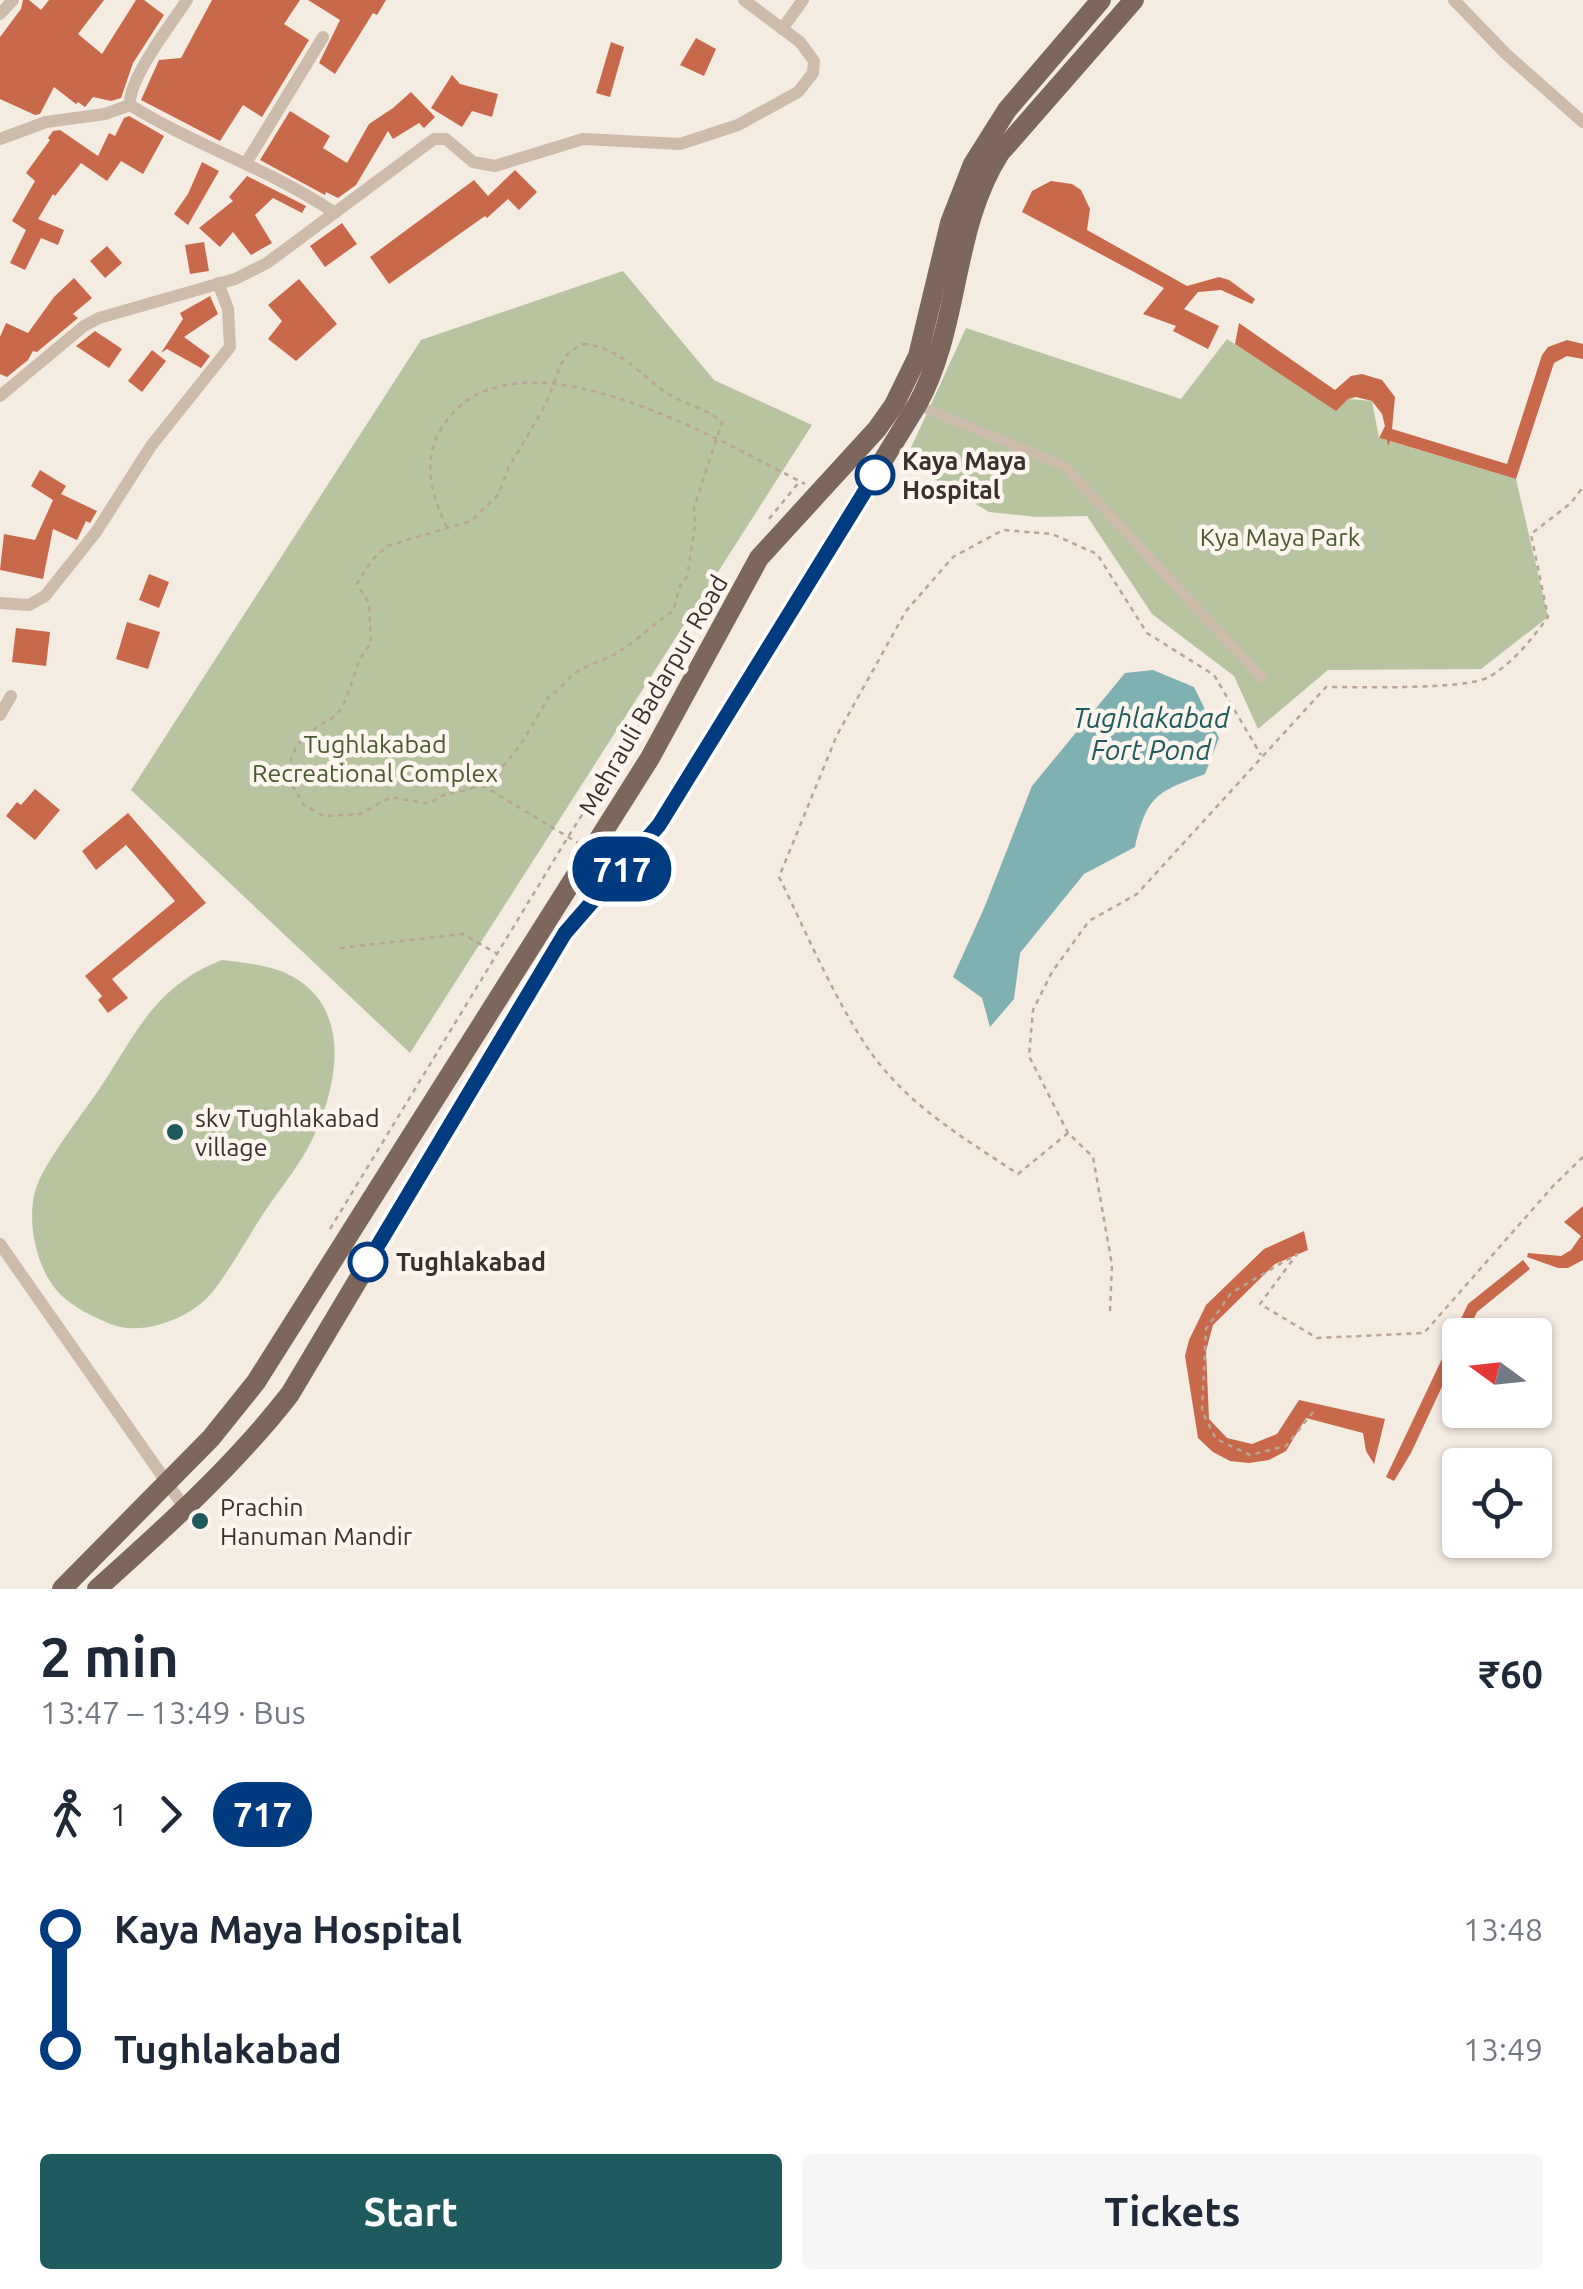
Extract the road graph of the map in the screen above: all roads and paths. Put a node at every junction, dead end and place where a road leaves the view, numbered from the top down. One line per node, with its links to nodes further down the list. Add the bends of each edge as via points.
1 (14, 0): 8 (street)
2 (187, 0): 11 (street, via 146,63)
3 (744, 0): 9 (street)
4 (803, 0): 9 (street)
5 (1101, 0): 23 (main road, Mehrauli Badarpur Road, via 1007,110 973,164 950,222 907,382 876,429)
6 (1134, 0): 19 (main road, via 982,182 947,325)
7 (1454, 0): 12 (street)
8 (0, 14)
9 (782, 28): 15 (street, via 810,52 813,73 798,92 722,132 680,144 583,138 494,166 434,139)
10 (324, 38): 14 (street)
11 (130, 105): 13 (street); 14 (street)
12 (1583, 122)
13 (0, 139)
14 (246, 163): 15 (street)
15 (335, 213): 16 (street, via 268,263)
16 (218, 283): 18 (street, via 84,326); 26 (street, via 228,308 230,346 45,596 29,605)
17 (553, 385): 20 (path, via 648,408); 20 (path, via 569,352 596,345 688,406 707,409 722,422); 25 (path, via 498,495 471,521); 25 (path, via 496,385 451,414 435,436 429,456 434,500)
18 (0, 396)
19 (916, 405): 28 (street, via 1064,466); 44 (main road, via 659,825 565,933 290,1394)
20 (717, 440): 21 (path); 32 (path, via 694,507 687,577 673,611 550,695 510,759)
21 (800, 481): 23 (path); 24 (path)
22 (1583, 487): 31 (path, via 1531,534 1548,617 1522,652 1485,680 1326,687)
23 (820, 491): 34 (main road, Mehrauli Badarpur Road, via 759,558)
24 (766, 522)
25 (449, 529): 32 (path, via 388,546 372,560 357,584 369,603 371,644 336,715 302,737 288,776 304,805 324,816 360,814 391,797 430,804)
26 (0, 603)
27 (693, 639): 33 (path)
28 (1262, 678)
29 (11, 696): 30 (street)
30 (0, 715)
31 (1262, 755): 37 (path, via 1137,894 1089,920 1052,972 1033,1010 1029,1056); 37 (path, via 1214,675 1146,633 1097,554 1052,534 1003,530 952,557 906,611 837,735 779,877 851,1019 887,1074 948,1128 1018,1174)
32 (479, 784): 33 (path)
33 (568, 837): 34 (path); 36 (path)
34 (592, 851): 43 (main road, Mehrauli Badarpur Road, via 256,1382)
35 (340, 948): 36 (path, via 463,934)
36 (498, 953): 39 (path)
37 (1068, 1133): 41 (path, via 1093,1157 1112,1265)
38 (1583, 1158): 42 (path, via 1424,1333 1317,1338 1260,1304 1297,1254 1231,1293 1206,1329 1202,1411 1216,1439 1250,1455 1286,1446)
39 (325, 1238)
40 (0, 1244): 43 (street)
41 (1110, 1312)
42 (1313, 1412)
43 (166, 1483): 44 (street); 45 (main road, Mehrauli Badarpur Road)
44 (184, 1507): 46 (main road)
45 (62, 1589)
46 (97, 1589)

